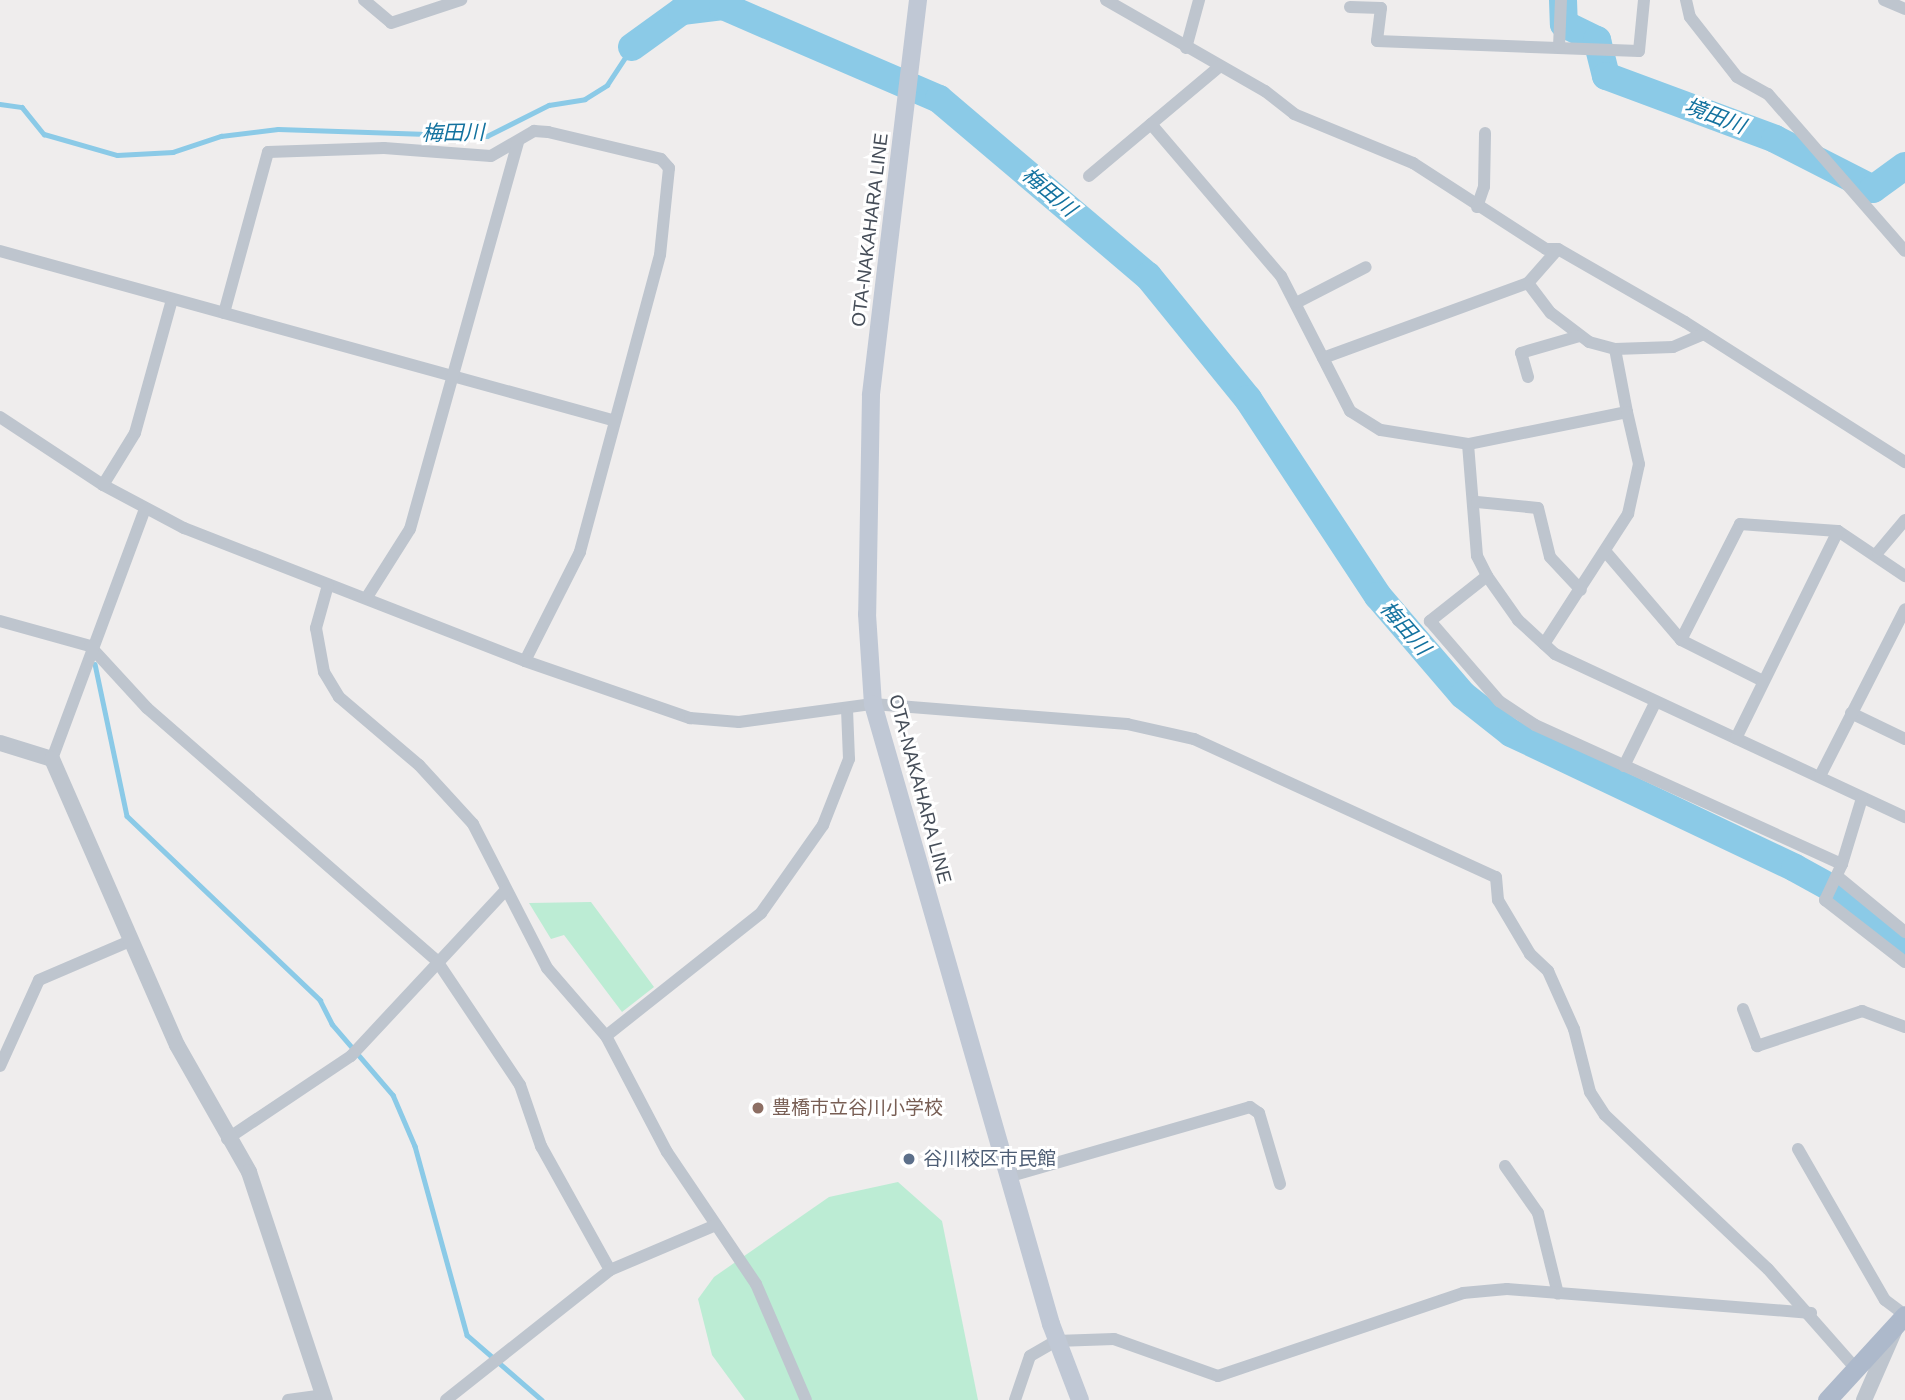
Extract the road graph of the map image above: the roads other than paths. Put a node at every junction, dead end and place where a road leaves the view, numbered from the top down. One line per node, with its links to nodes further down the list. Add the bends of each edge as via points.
1 (364, 0): 2 (street, via 391,23)
2 (461, 0)
3 (918, 0): 58 (main road, OTA-NAKAHARA LINE, via 871,395 867,614)
4 (1106, 0): 13 (street)
5 (1199, 0): 13 (street)
6 (1561, 0): 12 (street)
7 (1644, 0): 12 (street, via 1639,51)
8 (1686, 0): 22 (street, via 1690,17 1737,77 1768,94)
9 (1884, 0): 11 (street)
10 (1350, 7): 12 (street, via 1381,8 1377,41)
11 (1905, 9)
12 (1559, 47)
13 (1186, 48): 14 (street)
14 (1220, 66): 15 (street); 19 (street, via 1294,114 1413,163)
15 (1151, 124): 18 (street); 26 (street)
16 (1485, 133): 19 (street, via 1485,187)
17 (518, 143): 27 (street, via 491,156 384,148 268,152); 32 (street); 36 (street, via 534,131 548,132 661,159 669,168 660,255)
18 (1089, 176)
19 (1477, 207): 20 (street, via 1546,249)
20 (1558, 249): 24 (street); 28 (street)
21 (0, 251): 25 (street)
22 (1905, 251)
23 (1366, 267): 26 (street)
24 (1528, 283): 29 (street); 31 (street)
25 (172, 300): 27 (street); 39 (street, via 135,433)
26 (1298, 302): 31 (street)
27 (224, 313): 32 (street)
28 (1703, 334): 30 (street, via 1673,347); 38 (street)
29 (1579, 336): 30 (street); 33 (street, via 1521,352)
30 (1615, 349): 34 (street)
31 (1322, 358): 37 (street, via 1350,411 1367,425)
32 (453, 377): 36 (street); 50 (street, via 411,529)
33 (1528, 377)
34 (1628, 412): 37 (street); 44 (street, via 1639,464 1628,514)
35 (0, 417): 39 (street)
36 (612, 420): 56 (street, via 580,552)
37 (1468, 444): 40 (street)
38 (1905, 462)
39 (103, 485): 41 (street)
40 (1477, 502): 46 (street, via 1477,556); 49 (street, via 1538,509 1550,556)
41 (145, 509): 48 (street); 55 (street)
42 (1905, 520): 45 (street)
43 (1838, 531): 45 (street); 53 (street, via 1740,524); 57 (street)
44 (1605, 551): 49 (street); 53 (street)
45 (1878, 552): 47 (street)
46 (1487, 576): 54 (street); 66 (street, via 1430,621 1499,701 1535,725)
47 (1905, 576)
48 (328, 584): 50 (street); 71 (street, via 316,628 324,672 339,697 419,765 473,824)
49 (1581, 590): 54 (street)
50 (367, 597): 56 (street)
51 (1905, 609): 61 (street)
52 (0, 621): 55 (street)
53 (1681, 640): 57 (street)
54 (1544, 644): 59 (street)
55 (90, 646): 65 (street); 74 (street, via 147,708)
56 (525, 661): 60 (street, via 690,718 739,722)
57 (1763, 681): 62 (street)
58 (873, 704): 60 (street); 83 (main road, OTA-NAKAHARA LINE); 88 (street, via 1127,724 1194,739 1496,877 1499,900 1530,954 1548,971 1574,1029 1590,1092 1605,1115)
59 (1654, 705): 62 (street); 66 (street)
60 (847, 710): 78 (street, via 849,759 823,825 761,913)
61 (1851, 713): 63 (street); 67 (street)
62 (1736, 738): 67 (street)
63 (1905, 739)
64 (0, 743): 65 (street)
65 (52, 759): 73 (street)
66 (1624, 766): 70 (street)
67 (1820, 776): 68 (street)
68 (1862, 799): 69 (street); 70 (street)
69 (1905, 817)
70 (1839, 874): 72 (street); 75 (street, via 1826,900)
71 (506, 890): 74 (street); 78 (street, via 547,968)
72 (1905, 932)
73 (130, 941): 79 (street, via 39,980); 80 (street)
74 (437, 961): 80 (street, via 354,1053); 86 (street, via 520,1085 541,1146)
75 (1905, 962)
76 (1743, 1009): 77 (street, via 1757,1046 1862,1011)
77 (1905, 1027)
78 (606, 1036): 85 (street, via 667,1152)
79 (0, 1066)
80 (227, 1139): 92 (street, via 249,1172)
81 (1798, 1149): 89 (street, via 1885,1300)
82 (1505, 1166): 87 (street, via 1538,1213)
83 (1012, 1176): 84 (street, via 1250,1107 1259,1113); 90 (main road, OTA-NAKAHARA LINE)
84 (1280, 1184)
85 (716, 1225): 86 (street); 95 (street, via 756,1284)
86 (610, 1270): 94 (street)
87 (1558, 1294): 88 (street); 90 (street, via 1463,1293 1218,1376 1114,1339)
88 (1811, 1313): 91 (street)
89 (1902, 1318): 91 (main road); 99 (street)
90 (1056, 1341): 96 (street, via 1030,1356); 97 (main road, OTA-NAKAHARA LINE)
91 (1857, 1370): 98 (main road)
92 (324, 1397): 93 (street)
93 (288, 1400)
94 (446, 1400)
95 (806, 1400)
96 (1016, 1400)
97 (1080, 1400)
98 (1827, 1400)
99 (1864, 1400)

